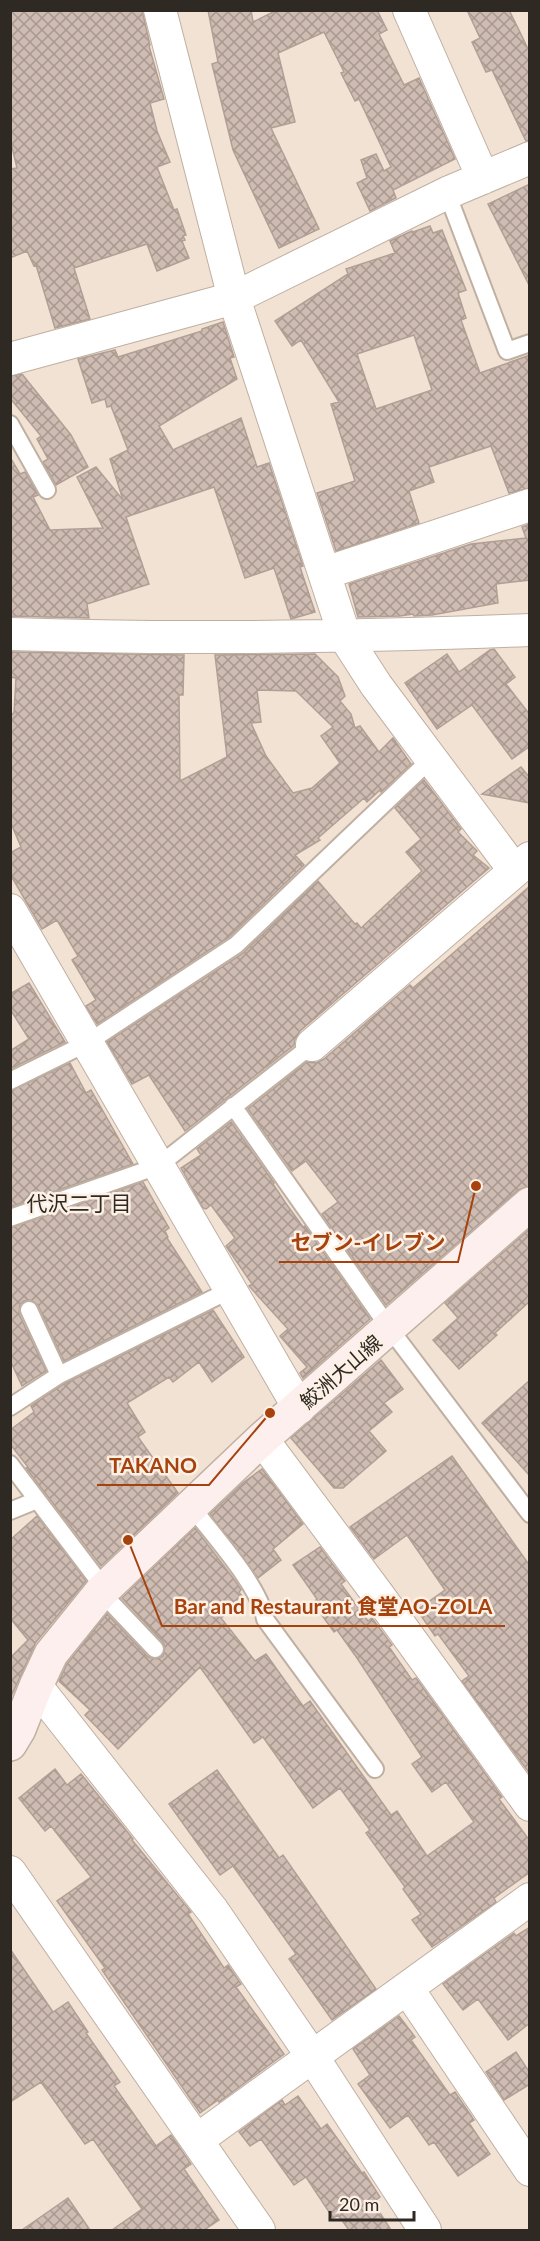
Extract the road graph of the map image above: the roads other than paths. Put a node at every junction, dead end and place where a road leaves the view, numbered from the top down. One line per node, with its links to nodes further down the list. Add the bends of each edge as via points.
1 (160, 10): 6 (street)
2 (409, 10): 4 (street)
3 (530, 158): 4 (street)
4 (483, 178): 5 (street)
5 (447, 193): 6 (street); 7 (lane, via 507,351)
6 (234, 298): 8 (street); 12 (street)
7 (530, 343)
8 (10, 358)
9 (10, 424): 10 (lane)
10 (47, 490)
11 (530, 505): 12 (street)
12 (325, 573): 15 (street)
13 (530, 630): 15 (street)
14 (10, 634): 15 (street)
15 (345, 637): 16 (street)
16 (431, 759): 17 (street); 19 (lane, via 236,945)
17 (522, 864): 20 (street)
18 (10, 910): 19 (street)
19 (87, 1043): 21 (lane); 23 (street)
20 (312, 1045): 22 (lane)
21 (10, 1081)
22 (233, 1106): 23 (lane); 28 (lane)
23 (158, 1166): 25 (lane); 26 (street)
24 (530, 1204): 28 (main road, 鮫洲大山線)
25 (10, 1218)
26 (230, 1290): 29 (lane); 31 (street)
27 (29, 1310): 29 (lane)
28 (390, 1329): 31 (main road, 鮫洲大山線); 37 (lane)
29 (59, 1375): 30 (lane)
30 (10, 1407)
31 (299, 1408): 32 (main road, 鮫洲大山線)
32 (262, 1439): 35 (main road, 鮫洲大山線); 43 (street)
33 (10, 1464): 34 (lane)
34 (37, 1500): 36 (lane); 38 (lane)
35 (190, 1506): 38 (main road, 鮫洲大山線); 42 (lane, via 254,1588 265,1619)
36 (10, 1511)
37 (530, 1514)
38 (103, 1590): 39 (lane); 40 (main road, 鮫洲大山線, via 51,1654)
39 (155, 1649)
40 (36, 1686): 41 (main road, 鮫洲大山線); 47 (street, via 213,1911)
41 (13, 1731)
42 (375, 1769)
43 (530, 1805)
44 (10, 1872): 48 (street)
45 (530, 1899): 46 (street)
46 (407, 1988): 47 (street); 49 (street)
47 (312, 2056): 48 (street); 51 (street)
48 (197, 2140): 50 (street)
49 (530, 2170)
50 (259, 2230)
51 (425, 2230)

